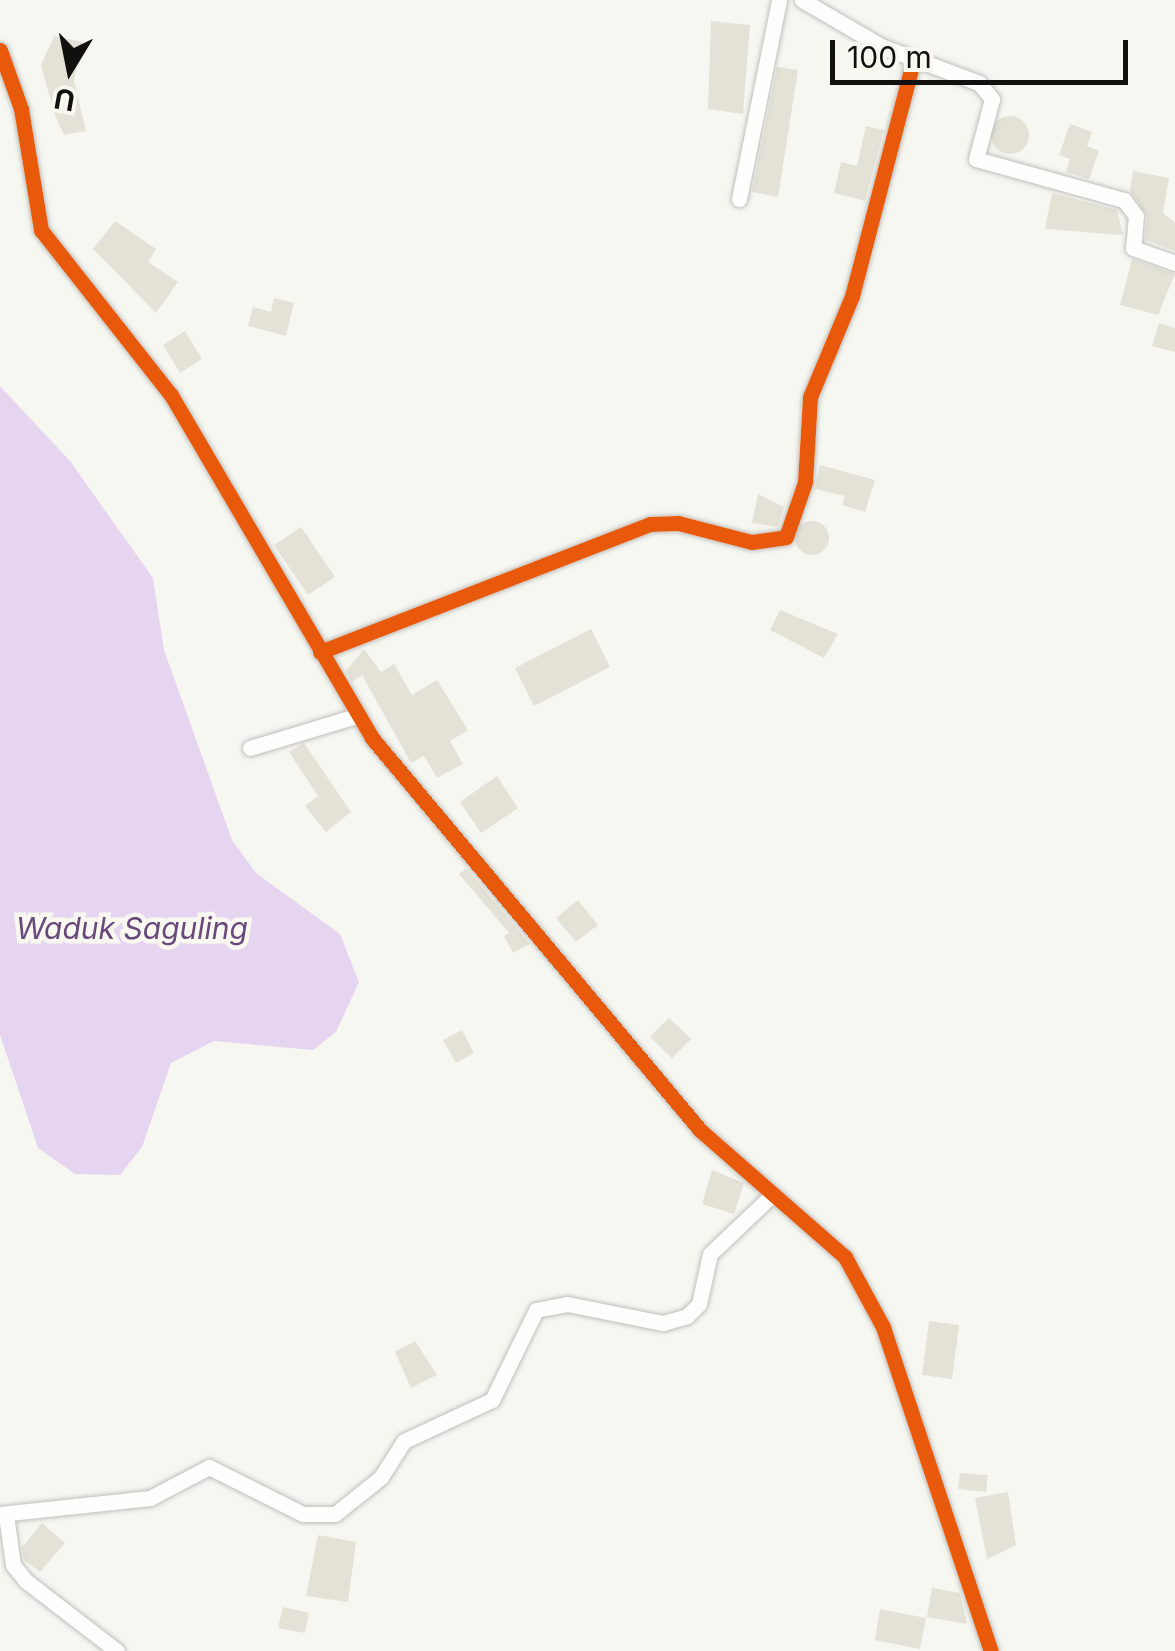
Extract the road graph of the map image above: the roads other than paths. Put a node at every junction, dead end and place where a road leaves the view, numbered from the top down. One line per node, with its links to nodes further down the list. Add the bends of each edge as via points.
1 (779, 0): 5 (street)
2 (802, 0): 4 (street)
3 (0, 50): 7 (street, via 21,109 41,230 171,394)
4 (914, 58): 6 (street, via 987,92 991,107 975,152 983,166 1124,200 1136,216 1133,248); 7 (street, via 858,278 810,397 806,482 786,536 752,542 678,523 650,524)
5 (739, 199)
6 (1175, 263)
7 (320, 652): 8 (street)
8 (356, 716): 9 (street); 10 (street, via 700,1130)
9 (250, 748)
10 (771, 1196): 11 (street, via 710,1254 699,1304 687,1316 662,1323 568,1304 536,1310 492,1400 404,1441 381,1477 335,1514 303,1514 209,1467 150,1498); 13 (street, via 845,1257 875,1308)
11 (3, 1514): 12 (street, via 13,1565 26,1581)
12 (117, 1651)
13 (991, 1651)

